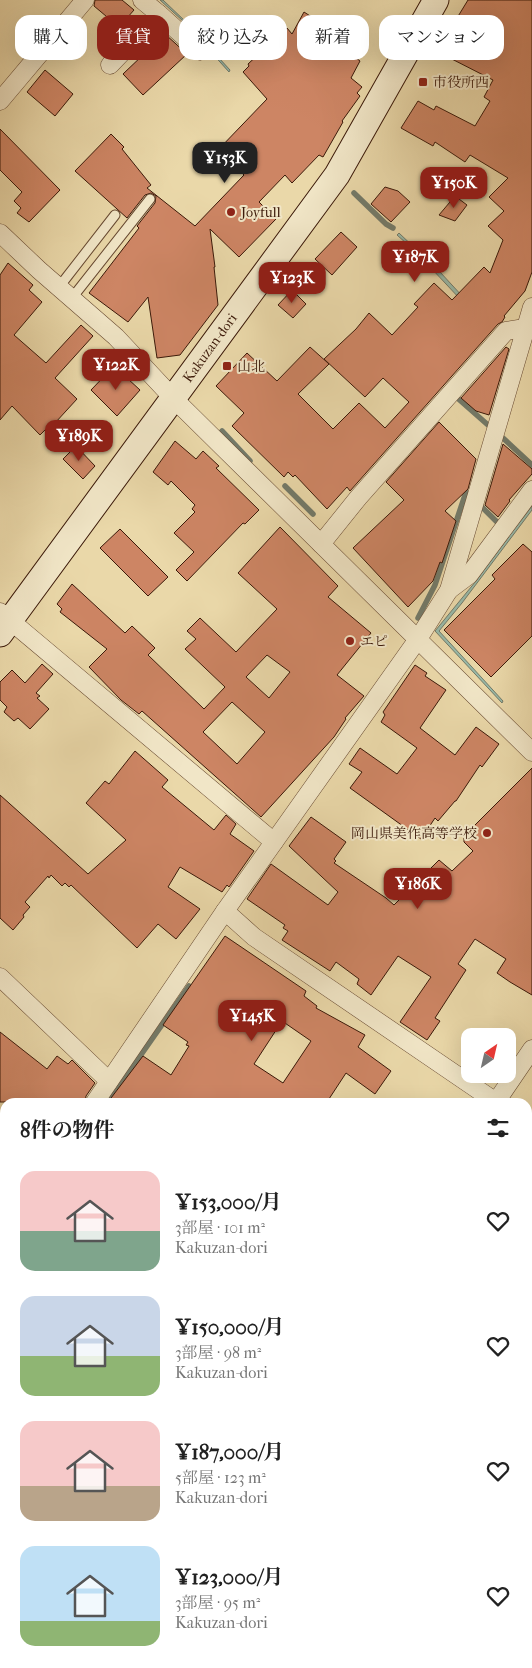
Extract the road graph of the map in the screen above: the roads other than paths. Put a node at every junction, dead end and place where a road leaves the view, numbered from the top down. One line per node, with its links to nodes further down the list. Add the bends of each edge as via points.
1 (86, 0): 7 (street)
2 (142, 0): 4 (street)
3 (436, 0): 14 (street, Kakuzan-dori, via 337,175)
4 (159, 14): 5 (street); 6 (street)
5 (179, 32)
6 (110, 65)
7 (0, 101)
8 (150, 200): 11 (lane)
9 (115, 215): 11 (lane)
10 (0, 233): 11 (street)
11 (65, 292): 14 (street, via 116,337)
12 (532, 307): 13 (street)
13 (525, 328): 16 (street, via 506,331); 17 (street)
14 (173, 398): 16 (street); 18 (street, Kakuzan-dori)
15 (532, 490): 17 (street, via 469,574)
16 (321, 544): 19 (street)
17 (449, 590): 19 (street)
18 (3, 623): 21 (street)
19 (418, 639): 20 (street); 21 (street)
20 (532, 752)
21 (274, 842): 22 (street)
22 (225, 911): 25 (street); 27 (street, via 254,937)
23 (0, 977): 25 (street)
24 (532, 1049): 28 (street)
25 (110, 1081): 26 (street)
26 (98, 1098)
27 (490, 1098)
28 (499, 1098)

